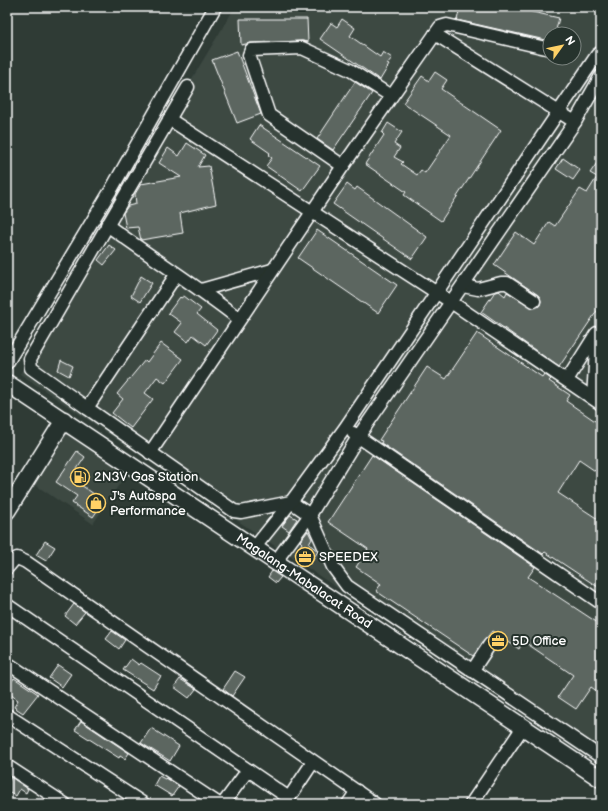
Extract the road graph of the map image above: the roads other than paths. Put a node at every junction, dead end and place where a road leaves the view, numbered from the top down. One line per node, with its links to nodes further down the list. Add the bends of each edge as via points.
1 (215, 7): 23 (street, via 111,190)
2 (435, 34): 3 (street, via 440,27 448,25); 7 (street); 8 (street)
3 (542, 47)
4 (601, 52): 8 (street)
5 (601, 76): 10 (street)
6 (188, 87): 9 (street)
7 (391, 96): 11 (street); 11 (street, via 350,70 302,48 254,49 249,52 269,115)
8 (558, 112): 10 (street); 18 (street)
9 (170, 119): 12 (street); 13 (street)
10 (575, 122): 16 (street)
11 (343, 166): 12 (street)
12 (313, 212): 14 (street); 18 (street)
13 (107, 225): 15 (street); 27 (street, via 30,359 31,368 39,376)
14 (272, 270): 17 (street); 21 (street)
15 (176, 274): 17 (street); 27 (street)
16 (463, 286): 19 (street, via 478,289 507,283); 20 (street)
17 (202, 290): 21 (street)
18 (436, 292): 20 (street); 29 (street)
19 (534, 301)
20 (452, 302): 24 (street); 30 (street)
21 (239, 319): 31 (street)
22 (599, 330): 24 (street); 26 (street)
23 (7, 363)
24 (567, 380): 26 (street)
25 (7, 382): 28 (main road, Magalang-Mabalacat Road)
26 (597, 401)
27 (87, 408): 31 (street)
28 (64, 420): 33 (main road); 35 (main road, Magalang-Mabalacat Road)
29 (344, 428): 30 (street); 32 (street)
30 (358, 437): 34 (street); 38 (street)
31 (150, 453): 32 (street, via 238,512)
32 (291, 502): 34 (street); 35 (street)
33 (7, 512)
34 (310, 515): 36 (street); 42 (street, via 333,567 347,586)
35 (255, 547): 36 (main road, Magalang-Mabalacat Road)
36 (276, 561): 44 (main road, Magalang-Mabalacat Road)
37 (7, 568): 46 (street, via 15,559 23,560)
38 (601, 603)
39 (7, 605): 48 (street)
40 (490, 644): 42 (street)
41 (7, 663): 54 (street)
42 (472, 671): 45 (street)
43 (7, 715): 53 (street)
44 (524, 727): 49 (main road, Magalang-Mabalacat Road); 58 (street)
45 (601, 757)
46 (313, 762): 50 (street); 51 (street)
47 (7, 766): 52 (street)
48 (248, 770): 51 (street); 55 (street)
49 (601, 779)
50 (357, 791): 56 (street); 57 (street)
51 (287, 801)
52 (65, 804)
53 (144, 804)
54 (219, 804)
55 (223, 804)
56 (348, 804)
57 (375, 804)
58 (471, 804)

